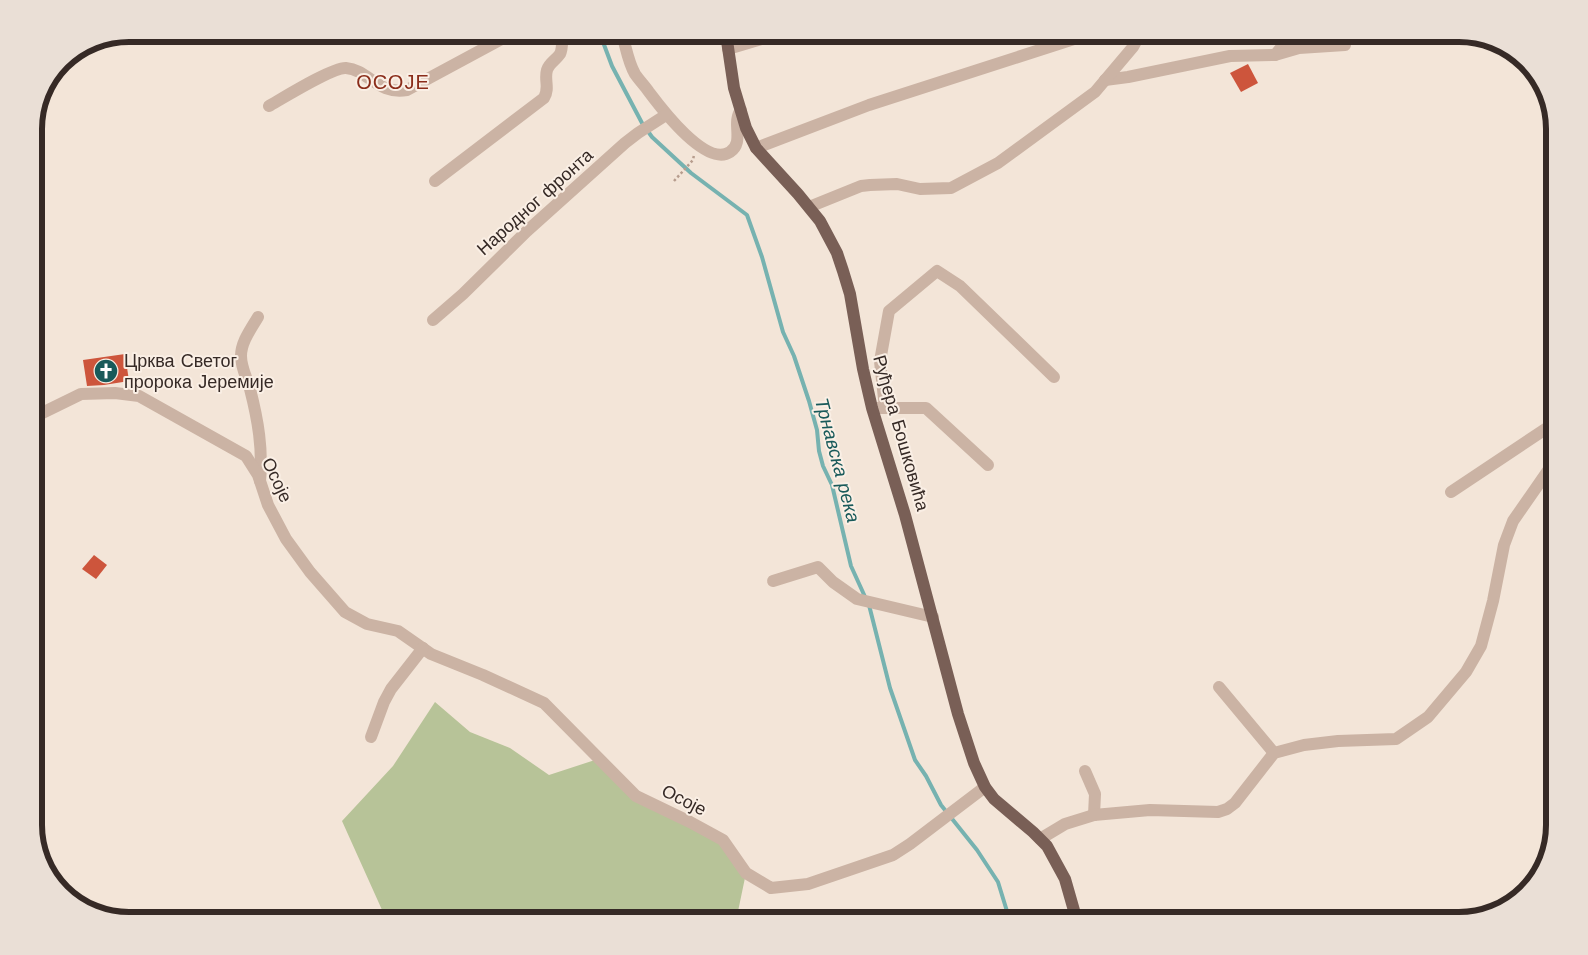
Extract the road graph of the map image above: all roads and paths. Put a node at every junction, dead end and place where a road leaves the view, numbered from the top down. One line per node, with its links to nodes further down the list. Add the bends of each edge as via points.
1 (496, 42): 13 (street, via 408,90 387,89 345,68 333,71)
2 (561, 42): 18 (street, via 560,53 546,72 548,88 544,98)
3 (624, 42): 15 (street, via 636,75)
4 (727, 42): 10 (main road, Руђера Бошковића)
5 (751, 42): 10 (street)
6 (1065, 42): 16 (street, via 869,105)
7 (1136, 42): 12 (street)
8 (1285, 42): 11 (street)
9 (1345, 45): 11 (street, via 1299,48)
10 (728, 49): 14 (main road, Руђера Бошковића)
11 (1275, 55): 12 (street, via 1230,56)
12 (1105, 80): 20 (street, via 1095,92 998,163 951,188 920,189 897,184 861,186)
13 (269, 106)
14 (741, 110): 15 (street, Руђера Бошковића, via 736,121 738,138 735,148 726,154 696,144); 16 (main road, Руђера Бошковића)
15 (666, 115): 22 (street, Народног фронта, via 638,133)
16 (756, 148): 20 (main road, Руђера Бошковића)
17 (691, 162): 19 (path)
18 (435, 181)
19 (674, 181)
20 (809, 207): 24 (main road, Руђера Бошковића, via 826,231 847,282)
21 (258, 317): 30 (street, via 244,341 241,354 259,428)
22 (432, 320)
23 (1054, 377): 25 (street, Руђера Бошковића, via 960,286 937,271 889,310 880,361)
24 (872, 408): 25 (street); 33 (main road, Руђера Бошковића)
25 (886, 408): 28 (street, via 926,408)
26 (43, 413): 30 (street, Осоје, via 81,394 139,396 246,456)
27 (1545, 429): 31 (street)
28 (988, 465)
29 (1545, 474): 37 (street, via 1512,521 1481,646 1466,672 1428,717 1396,739 1338,741)
30 (260, 481): 34 (street, Осоје, via 268,505 286,539 345,612 366,624 398,631)
31 (1451, 492)
32 (773, 581): 33 (street, via 818,567 858,599)
33 (933, 616): 39 (main road, Руђера Бошковића, via 968,746)
34 (423, 648): 36 (street, via 390,689); 39 (street, Осоје, via 430,654 544,704 636,796 724,840 746,873 771,888 808,884 893,855)
35 (1219, 686): 37 (street)
36 (371, 737)
37 (1274, 753): 40 (street, via 1227,809 1218,812 1150,810)
38 (1085, 771): 40 (street, via 1095,794)
39 (985, 787): 41 (main road, Руђера Бошковића)
40 (1094, 815): 41 (street, via 1065,824)
41 (1040, 839): 42 (main road, Руђера Бошковића, via 1065,879)
42 (1074, 912)

